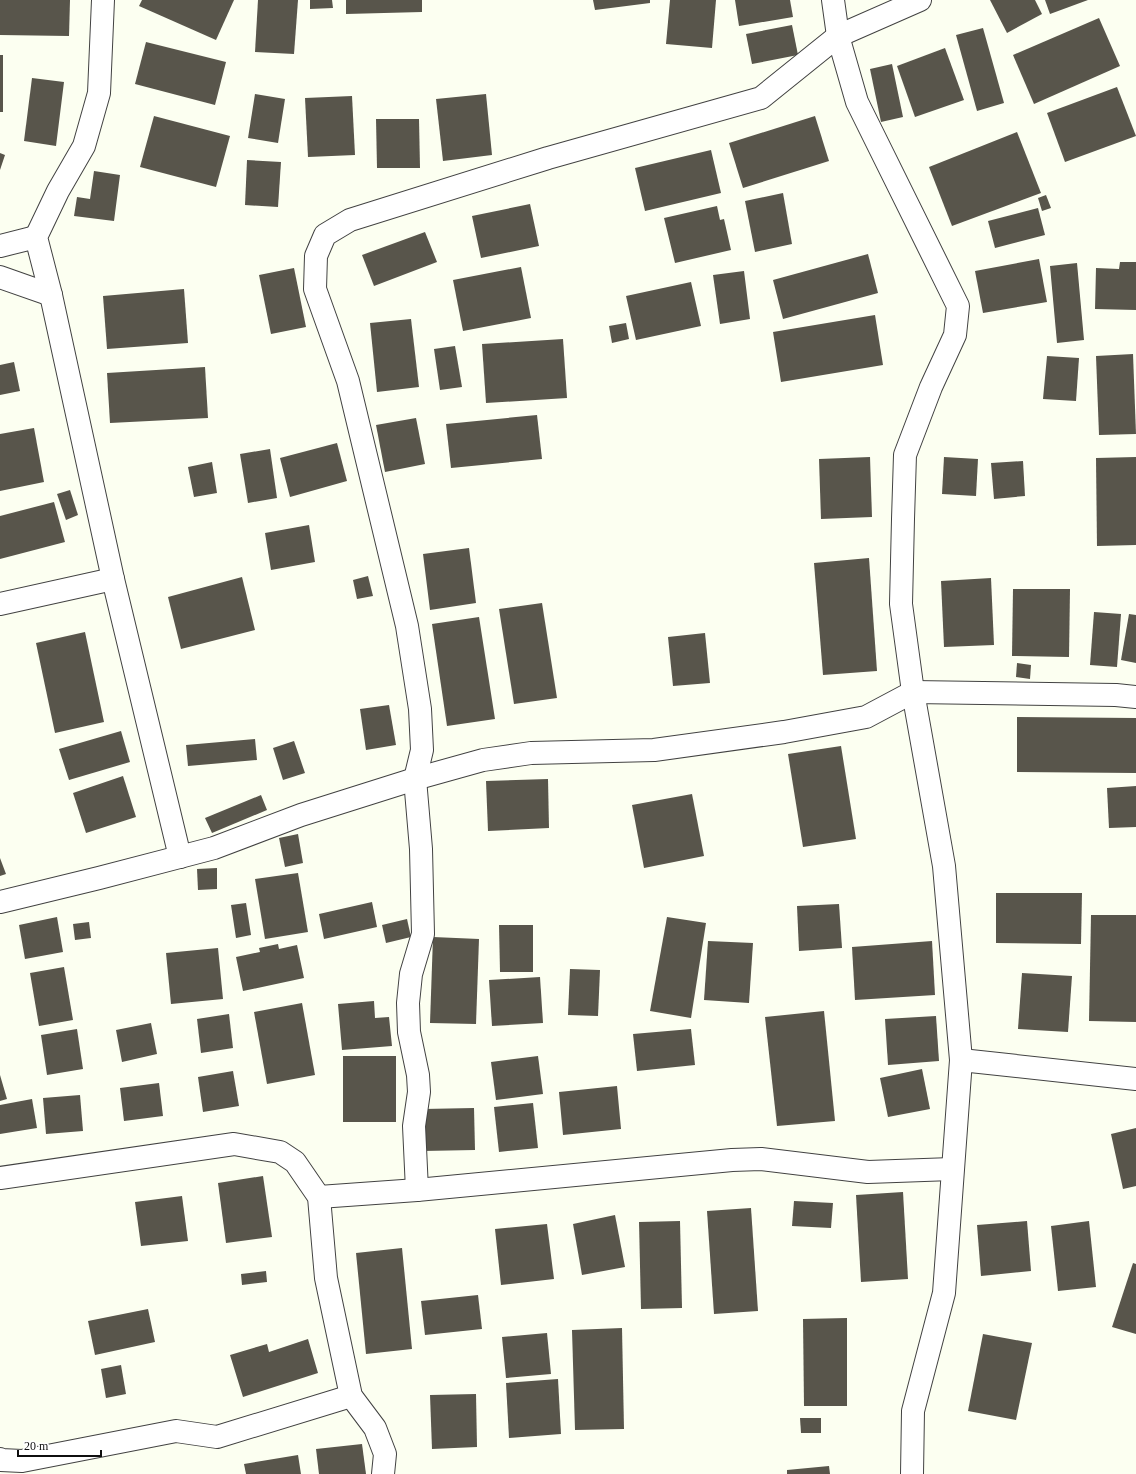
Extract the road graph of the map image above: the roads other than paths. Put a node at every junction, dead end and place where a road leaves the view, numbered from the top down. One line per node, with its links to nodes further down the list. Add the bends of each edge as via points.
1 (103, 0): 5 (street, via 99,93 84,146 58,191)
2 (833, 0): 4 (street)
3 (920, 0): 4 (street)
4 (838, 36): 11 (street, via 857,102 958,306 955,335 931,387 905,455 901,604); 13 (street, via 761,98 548,158 350,220 325,235 316,256 315,288 348,381 407,626 420,709 422,750)
5 (36, 237): 6 (street); 8 (street)
6 (0, 246)
7 (0, 277): 8 (street)
8 (51, 295): 9 (street)
9 (113, 579): 10 (street); 14 (street)
10 (0, 604)
11 (913, 692): 12 (street); 13 (street, via 866,717 799,729 654,750 531,753 483,760); 16 (street, via 944,866)
12 (1136, 697)
13 (415, 779): 14 (street, via 301,815 214,848); 20 (street, via 421,850 423,934 411,974 408,1003 409,1032 419,1092 414,1126)
14 (180, 857): 15 (street)
15 (0, 902)
16 (961, 1060): 17 (street); 18 (street)
17 (1136, 1078)
18 (952, 1170): 20 (street, via 868,1172 761,1159); 25 (street, via 944,1293 913,1412)
19 (0, 1178): 21 (street, via 234,1144 280,1152 295,1162)
20 (417, 1190): 21 (street)
21 (319, 1197): 22 (street, via 326,1278)
22 (351, 1396): 23 (street, via 217,1437 176,1431 22,1461); 24 (street, via 375,1428 385,1454)
23 (0, 1459)
24 (383, 1474)
25 (912, 1474)

